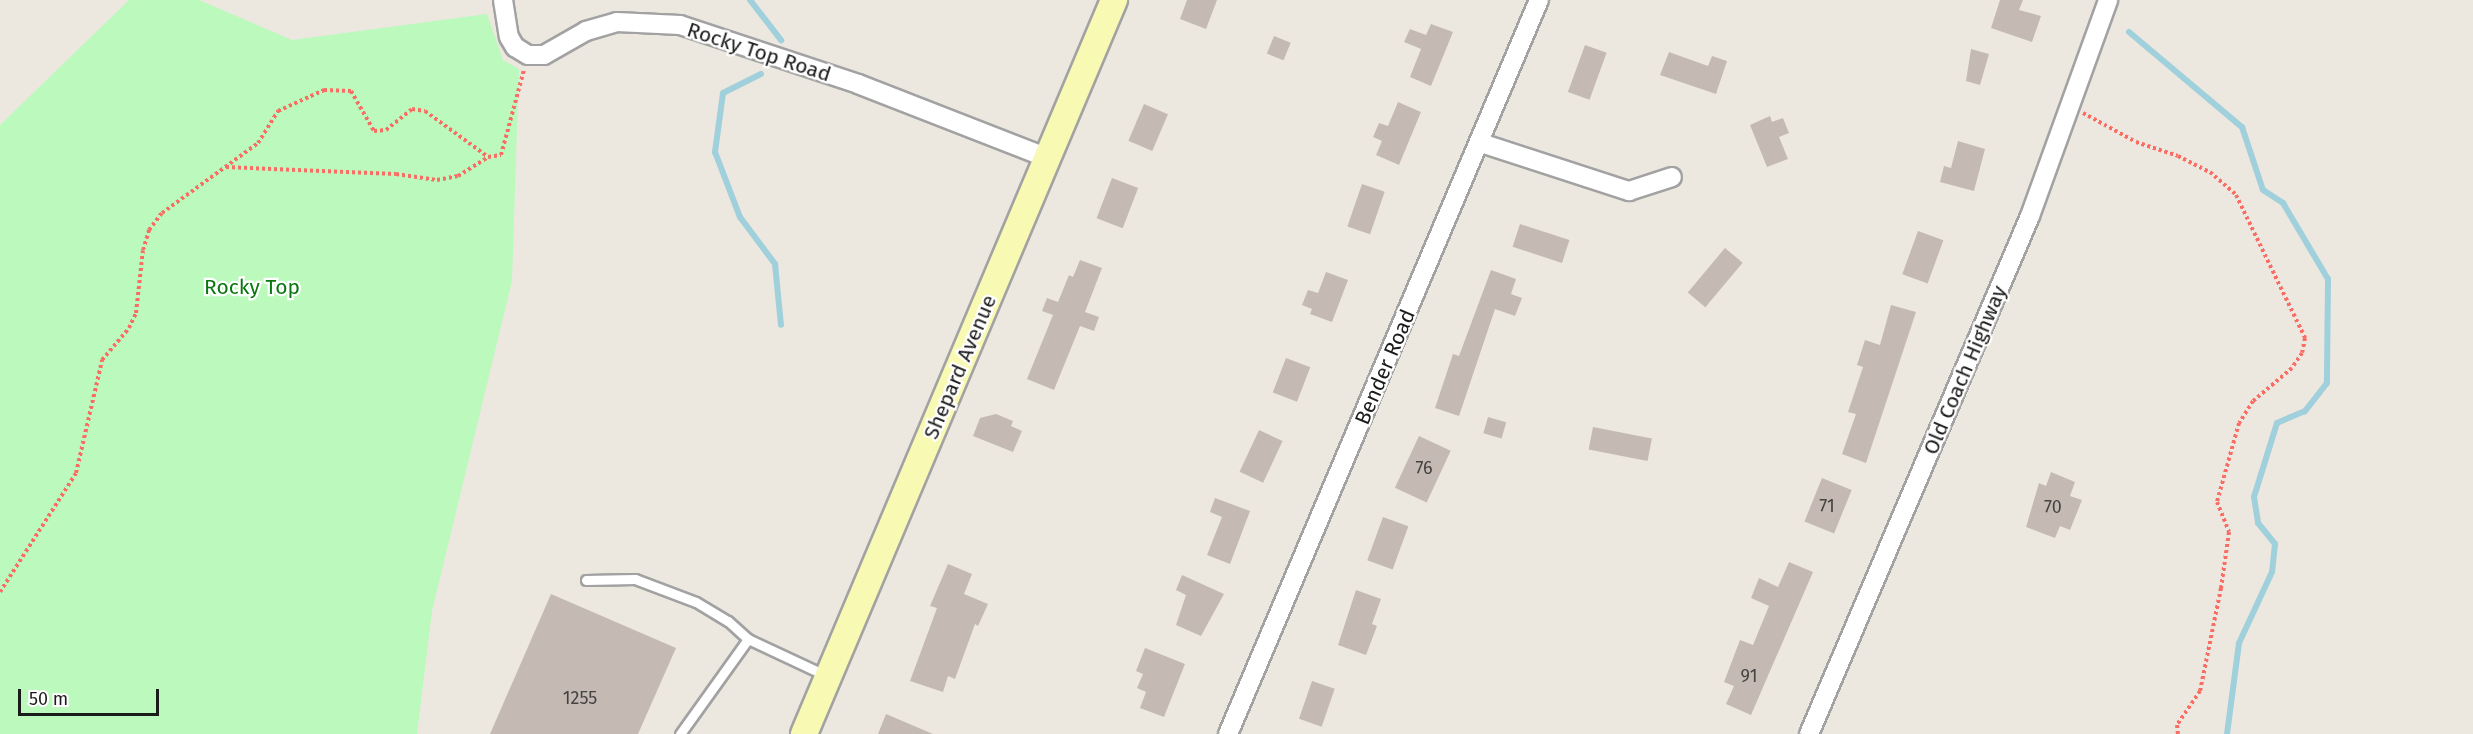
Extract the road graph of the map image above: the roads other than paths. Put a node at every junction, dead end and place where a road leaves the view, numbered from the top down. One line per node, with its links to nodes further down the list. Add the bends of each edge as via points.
1 (503, 0): 6 (street, Rocky Top Road, via 509,37 515,47 528,55 544,55 586,31 617,22 680,25 858,84)
2 (1114, 0): 6 (main road, Shepard Avenue)
3 (1539, 0): 5 (street, Bender Road)
4 (2108, 0): 14 (street, Old Coach Highway, via 2025,227)
5 (1481, 143): 7 (street, via 1629,191); 13 (street, Bender Road)
6 (1048, 158): 10 (main road, Shepard Avenue)
7 (1672, 177)
8 (586, 580): 9 (lane, via 635,579 696,602 728,621)
9 (748, 639): 10 (lane); 11 (lane)
10 (829, 677): 12 (main road, Shepard Avenue)
11 (680, 734)
12 (804, 734)
13 (1228, 734)
14 (1809, 734)

